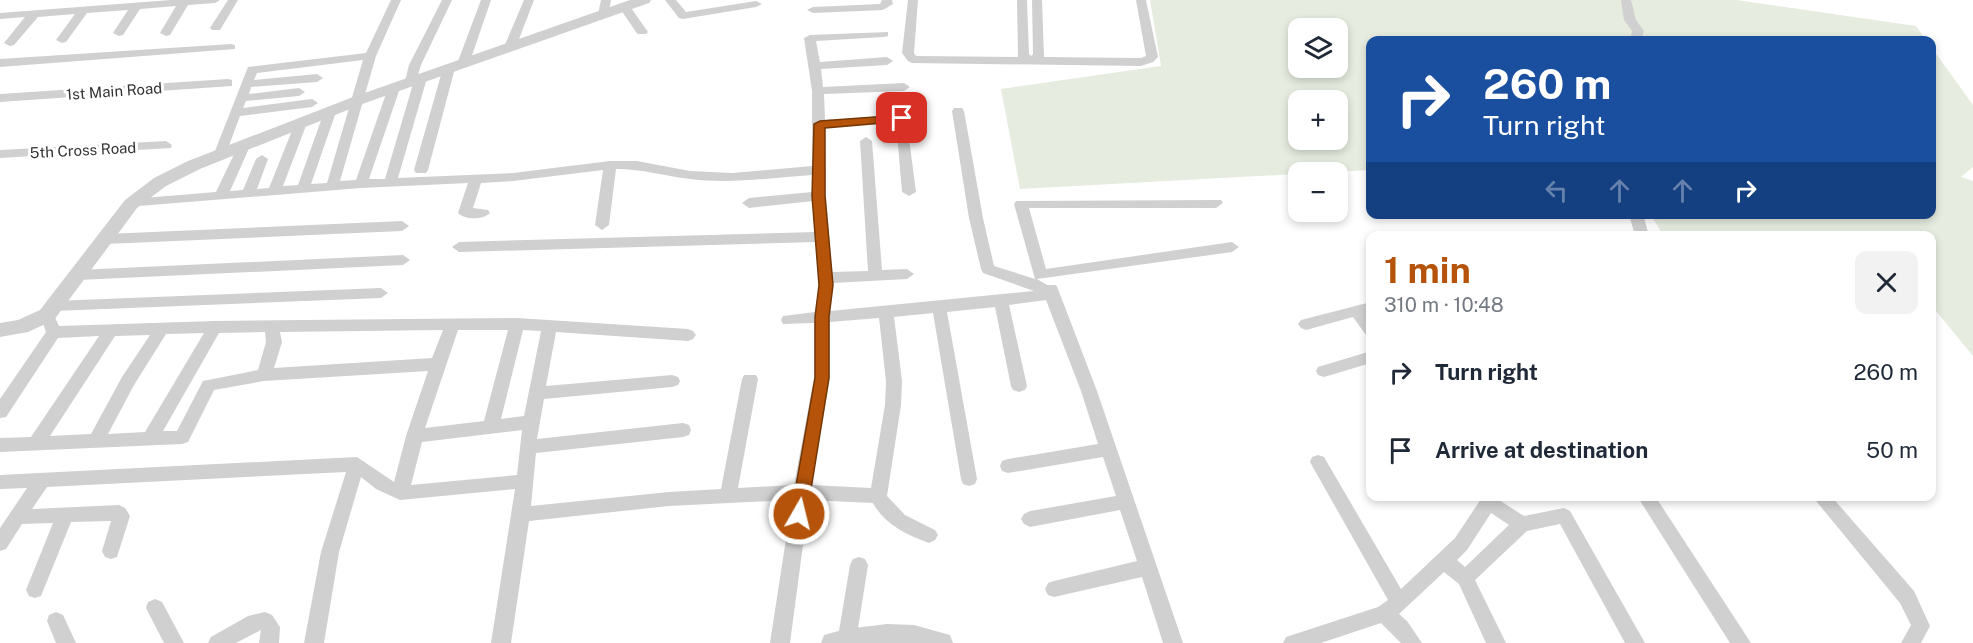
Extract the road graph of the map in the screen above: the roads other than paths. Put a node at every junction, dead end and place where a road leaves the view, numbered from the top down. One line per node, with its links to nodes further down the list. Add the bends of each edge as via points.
1 (215, 0): 14 (street)
2 (233, 0): 23 (street)
3 (396, 0): 33 (street)
4 (447, 0): 40 (street, via 415,65)
5 (486, 0): 37 (street, via 471,46)
6 (529, 0): 32 (street)
7 (670, 0): 16 (street, via 683,16)
8 (887, 0): 20 (street, via 883,7)
9 (913, 0): 35 (street, via 908,53 912,59)
10 (1022, 0): 35 (street, via 1023,55)
11 (1037, 0): 35 (street, via 1040,56)
12 (1141, 0): 35 (street, via 1152,57 1149,60)
13 (1626, 0): 28 (street)
14 (184, 2): 17 (street); 26 (street)
15 (638, 2): 18 (street); 24 (street)
16 (756, 4)
17 (136, 6): 19 (street); 25 (street)
18 (605, 7): 32 (street)
19 (83, 10): 21 (street); 29 (street)
20 (813, 10)
21 (35, 13): 22 (street); 30 (street)
22 (0, 16)
23 (216, 28)
24 (642, 32)
25 (119, 33)
26 (166, 33)
27 (884, 34): 38 (street, via 810,38)
28 (1637, 36)
29 (62, 40)
30 (10, 43)
31 (231, 47): 36 (street)
32 (510, 47): 37 (street)
33 (370, 56): 42 (street, via 252,70); 49 (street)
34 (887, 61): 38 (street)
35 (1030, 61)
36 (0, 63)
37 (456, 66): 40 (street); 65 (street)
38 (814, 66): 45 (street)
39 (317, 78): 42 (street)
40 (416, 80): 44 (street); 68 (street)
41 (228, 83): 47 (street, 1st Main Road)
42 (247, 84): 48 (street)
43 (903, 87): 45 (street)
44 (394, 88): 49 (street); 69 (street)
45 (818, 91): 55 (street)
46 (300, 92): 48 (street)
47 (0, 98)
48 (242, 98): 53 (street)
49 (359, 100): 52 (street); 70 (street)
50 (312, 104): 53 (street)
51 (958, 111): 94 (street, via 988,268)
52 (330, 112): 54 (street); 60 (street)
53 (236, 113): 62 (street)
54 (301, 123): 58 (street); 72 (street)
55 (820, 124): 66 (street); 73 (street, via 902,118)
56 (866, 141): 91 (street)
57 (166, 145): 61 (street, 5th Cross Road)
58 (244, 146): 62 (street); 76 (street)
59 (334, 151): 60 (street)
60 (316, 153): 71 (street)
61 (0, 154)
62 (219, 156): 79 (street, via 160,182)
63 (262, 159): 74 (street)
64 (610, 165): 66 (street, via 732,177); 67 (street); 81 (street)
65 (421, 170)
66 (818, 170): 75 (street)
67 (476, 179): 68 (street); 80 (street, via 465,213)
68 (390, 183): 69 (street)
69 (361, 184): 70 (street)
70 (332, 187): 71 (street)
71 (303, 189): 72 (street)
72 (273, 192): 74 (street)
73 (909, 192)
74 (248, 194): 76 (street)
75 (819, 196): 77 (street); 83 (street)
76 (220, 197): 79 (street)
77 (749, 203)
78 (1216, 203): 89 (street, via 1021,204 1040,275)
79 (131, 204): 84 (street)
80 (483, 213)
81 (602, 225)
82 (402, 226): 84 (street)
83 (822, 237): 85 (street); 92 (street)
84 (106, 238): 90 (street)
85 (459, 247)
86 (1232, 247): 89 (street)
87 (403, 260): 90 (street)
88 (907, 274): 91 (street)
89 (1049, 274): 94 (street)
90 (78, 275): 98 (street)
91 (875, 275): 92 (street)
92 (825, 278): 100 (street)
93 (381, 293): 98 (street)
94 (1051, 294): 95 (street); 131 (street)
95 (1001, 301): 96 (street); 119 (street)
96 (939, 308): 99 (street); 135 (street)
97 (1363, 309): 103 (street)
98 (50, 311): 108 (street, via 21,327); 110 (street)
99 (886, 312): 100 (street); 142 (street, via 893,405)
100 (822, 317): 101 (street); 139 (street, via 822,378)
101 (788, 320)
102 (517, 324): 104 (street); 105 (street); 123 (street)
103 (1306, 324)
104 (453, 325): 107 (street); 114 (street)
105 (550, 326): 112 (street); 120 (street)
106 (215, 327): 107 (street); 109 (street); 126 (street)
107 (272, 327): 116 (street, via 274,342)
108 (0, 330)
109 (161, 330): 111 (street); 127 (street)
110 (54, 332): 111 (street); 121 (street)
111 (110, 332): 128 (street)
112 (688, 335)
113 (1366, 358): 115 (street)
114 (437, 364): 116 (street); 125 (street)
115 (1324, 371)
116 (264, 375): 126 (street, via 209,385 182,436)
117 (750, 379): 141 (street)
118 (672, 381): 120 (street)
119 (1019, 386)
120 (537, 393): 122 (street)
121 (0, 412)
122 (531, 422): 123 (street); 130 (street)
123 (491, 427): 125 (street)
124 (683, 430): 130 (street)
125 (414, 436): 140 (street)
126 (150, 438): 127 (street)
127 (96, 441): 128 (street)
128 (36, 443): 129 (street)
129 (0, 445)
130 (528, 447): 137 (street)
131 (1108, 448): 134 (street); 147 (street)
132 (1318, 462): 162 (street)
133 (357, 464): 136 (street); 140 (street); 172 (street, via 342,503)
134 (1008, 466)
135 (969, 479)
136 (42, 480): 138 (street); 149 (street)
137 (525, 481): 140 (street); 148 (street)
138 (0, 482)
139 (802, 492): 141 (street); 142 (street); 174 (street)
140 (400, 493)
141 (728, 496): 148 (street)
142 (878, 496): 153 (street, via 892,517)
143 (1490, 501): 156 (street)
144 (1492, 501): 152 (street)
145 (1648, 501): 181 (street)
146 (1824, 501): 182 (street, via 1907,597 1921,626)
147 (1126, 502): 151 (street); 158 (street)
148 (521, 514): 173 (street)
149 (19, 517): 150 (street); 154 (street)
150 (64, 517): 155 (street, via 119,513); 161 (street)
151 (1030, 519)
152 (1522, 524): 159 (street); 180 (street, via 1564,516)
153 (929, 535)
154 (0, 543)
155 (111, 551)
156 (1446, 562): 159 (street); 162 (street)
157 (859, 565): 167 (street)
158 (1148, 567): 160 (street); 176 (street)
159 (1465, 578): 179 (street)
160 (1054, 589)
161 (34, 590)
162 (1400, 603): 164 (street)
163 (155, 608): 169 (street)
164 (1383, 614): 177 (street); 178 (street)
165 (56, 621): 168 (street)
166 (896, 639): 167 (street, via 871,636); 175 (street, via 929,638)
167 (839, 642)
168 (66, 643)
169 (174, 643)
170 (218, 643): 171 (street, via 255,622 266,621 271,627)
171 (269, 643)
172 (314, 643)
173 (501, 643)
174 (780, 643)
175 (941, 643)
176 (1173, 643)
177 (1293, 643)
178 (1412, 643)
179 (1496, 643)
180 (1635, 643)
181 (1741, 643)
182 (1911, 643)

